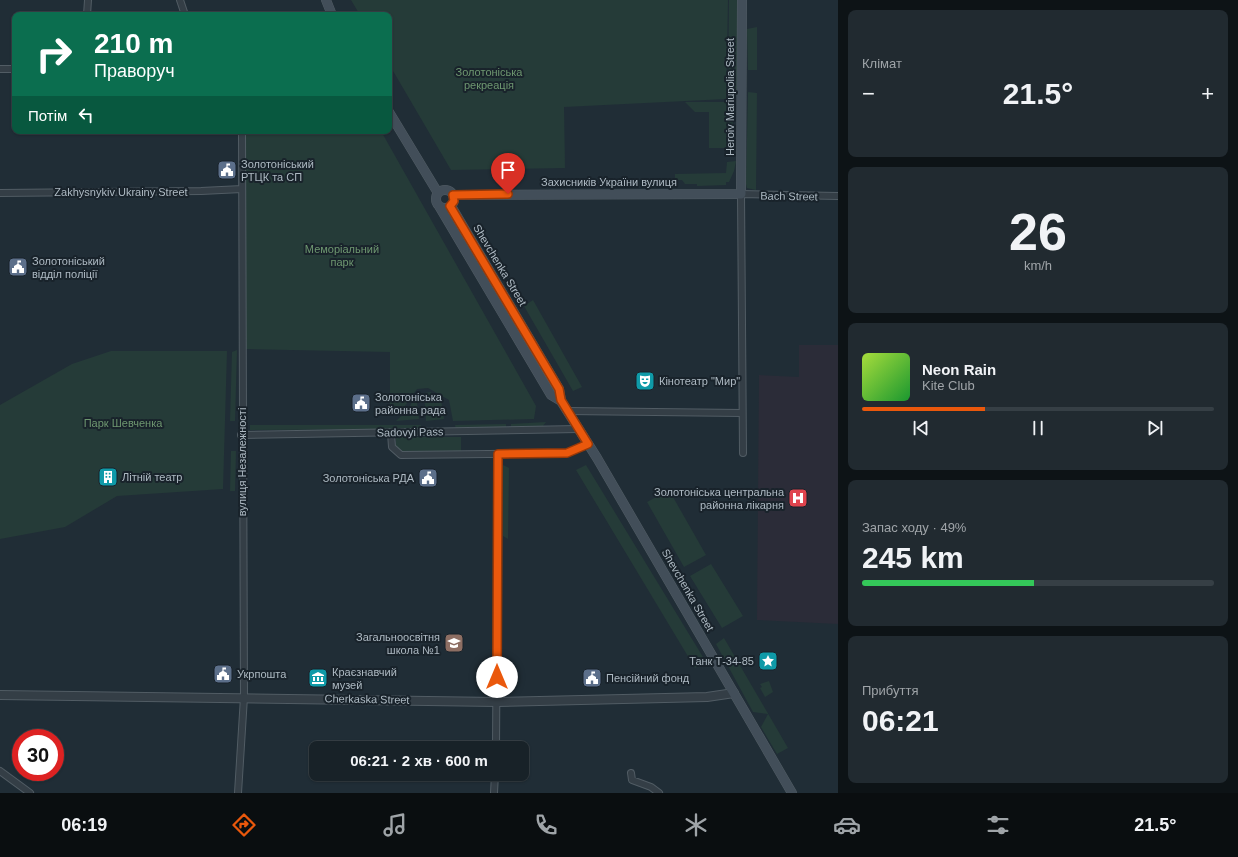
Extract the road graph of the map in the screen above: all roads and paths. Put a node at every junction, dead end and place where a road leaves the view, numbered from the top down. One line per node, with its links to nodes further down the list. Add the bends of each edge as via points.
1 (88, 0): 5 (street)
2 (180, 0): 6 (street)
3 (326, 0): 7 (main road)
4 (742, 0): 15 (main road, Heroiv Mariupolia Street)
5 (87, 12)
6 (184, 12)
7 (331, 12)
8 (12, 68): 9 (street)
9 (0, 69)
10 (392, 117): 14 (main road)
11 (242, 134): 12 (street, вулиця Незалежності)
12 (242, 189): 13 (street, Zakhysnykiv Ukrainy Street); 25 (street, вулиця Незалежності)
13 (0, 193)
14 (438, 193): 16 (main road, via 446,190); 18 (main road, via 436,198)
15 (741, 194): 16 (main road, Захисників України вулиця); 17 (street, Bach Street); 22 (street)
16 (453, 195): 19 (main road, via 454,201)
17 (838, 196)
18 (439, 206): 19 (main road); 20 (main road, Shevchenka Street, via 550,395)
19 (450, 206): 20 (main road, Shevchenka Street, via 559,389)
20 (561, 400): 21 (main road, Shevchenka Street)
21 (567, 411): 22 (street); 23 (main road, Shevchenka Street)
22 (742, 413): 28 (street)
23 (578, 429): 24 (street, Sadovyi Pass); 26 (main road, Shevchenka Street)
24 (391, 433): 25 (street, Sadovyi Pass); 27 (street, via 392,447 402,455)
25 (242, 435): 31 (street, вулиця Незалежності)
26 (588, 444): 27 (street, via 567,453); 29 (main road, Shevchenka Street)
27 (498, 454): 32 (street)
28 (743, 454)
29 (734, 693): 32 (street, Cherkaska Street, via 707,697); 41 (main road, Shevchenka Street)
30 (0, 695): 31 (street, Cherkaska Street)
31 (244, 697): 32 (street, Cherkaska Street); 38 (street, вулиця Незалежності)
32 (497, 702): 33 (street)
33 (496, 741)
34 (0, 771): 37 (street)
35 (631, 773): 40 (street, via 632,780 651,787)
36 (495, 781): 39 (street)
37 (30, 793)
38 (238, 793)
39 (494, 793)
40 (658, 793)
41 (792, 793)

